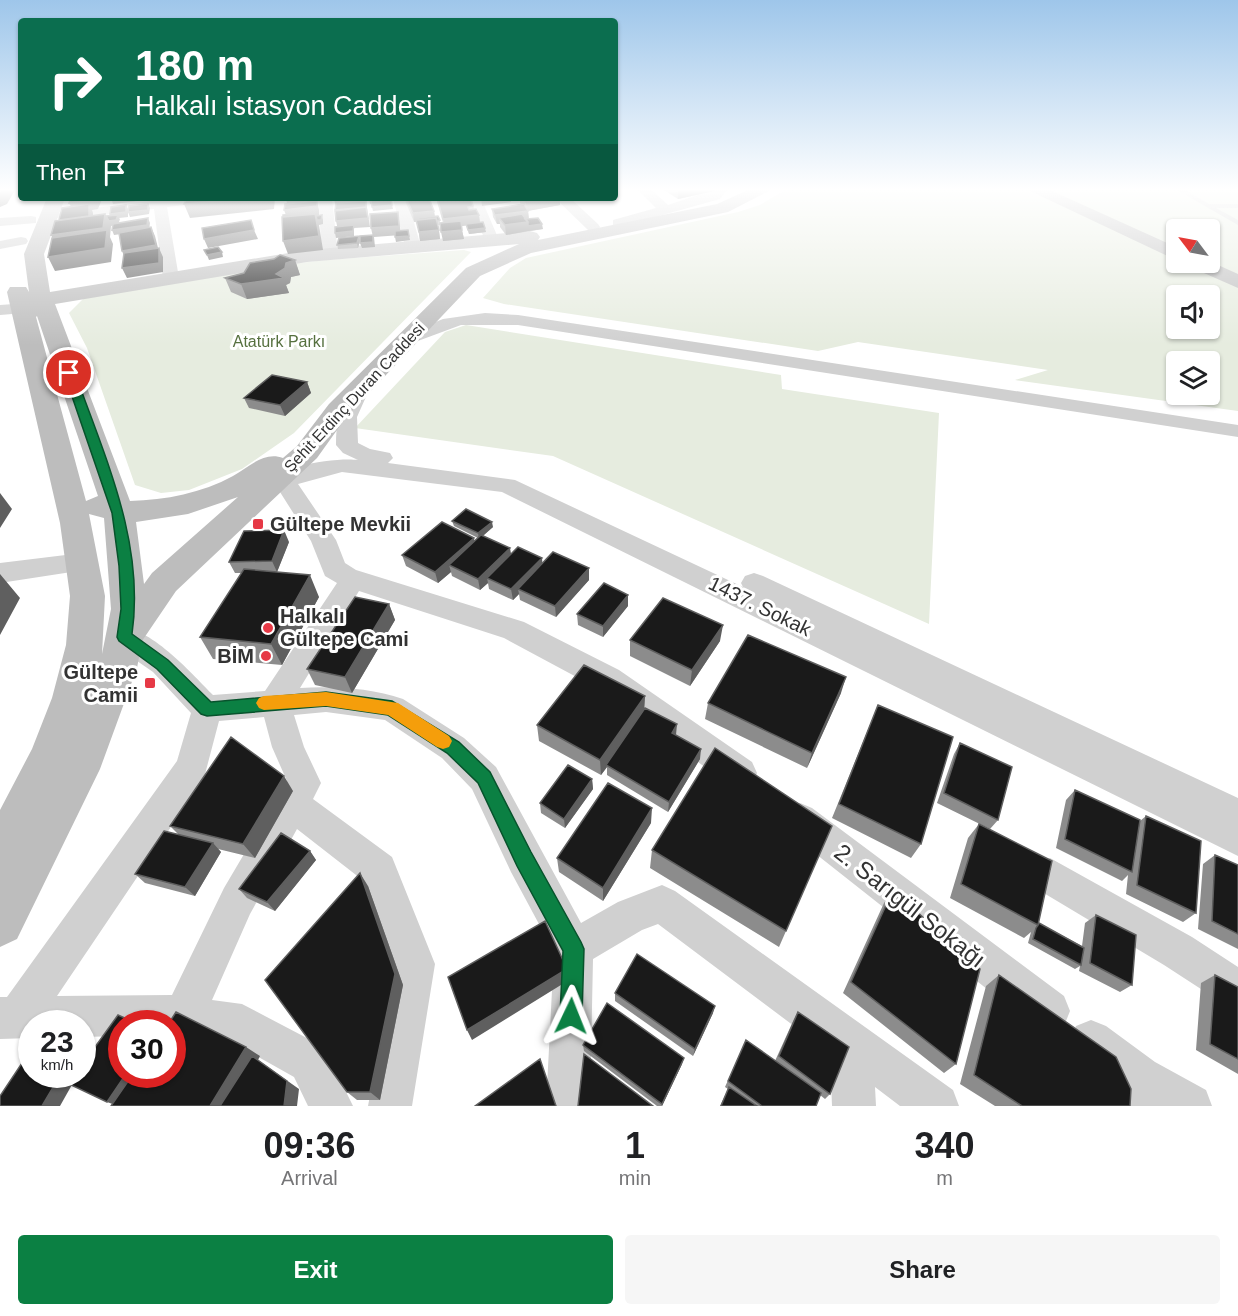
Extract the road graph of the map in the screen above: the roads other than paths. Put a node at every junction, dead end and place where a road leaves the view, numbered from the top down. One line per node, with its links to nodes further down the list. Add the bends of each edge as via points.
1 (21, 242): 22 (main road, via 14,271)
2 (38, 242): 22 (main road, via 34,254 38,288)
3 (166, 242): 19 (street)
4 (329, 242): 15 (street)
5 (411, 242): 13 (street)
6 (481, 242): 11 (main road)
7 (509, 242): 12 (main road)
8 (529, 242): 12 (main road, Şehit Erdinç Duran Caddesi)
9 (531, 242): 12 (main road, Şehit Erdinç Duran Caddesi)
10 (1149, 242): 14 (main road)
11 (471, 243): 13 (main road); 20 (main road, via 488,250)
12 (523, 243): 20 (main road, Şehit Erdinç Duran Caddesi)
13 (412, 247): 15 (main road)
14 (1166, 249)
15 (330, 254): 19 (main road)
16 (1220, 263): 17 (main road)
17 (1238, 271)
18 (1219, 273): 21 (main road)
19 (171, 278): 22 (main road)
20 (466, 280): 24 (street, via 476,307); 25 (main road, Şehit Erdinç Duran Caddesi)
21 (1238, 282)
22 (22, 304): 23 (street); 26 (main road); 30 (main road)
23 (0, 310)
24 (518, 320): 25 (street, via 452,320); 28 (street)
25 (407, 340): 27 (main road, Şehit Erdinç Duran Caddesi)
26 (44, 392): 30 (main road, via 59,404 89,496 98,506); 31 (main road)
27 (349, 400): 29 (main road, Şehit Erdinç Duran Caddesi); 30 (main road, via 273,463 238,486 183,504); 38 (street, via 345,437 354,452 540,481)
28 (1238, 431)
29 (273, 486): 33 (street, 2. Sarıgül Sokağı, via 323,540 334,569); 34 (main road, Şehit Erdinç Duran Caddesi, via 164,582); 39 (street, 1437. Sokak, via 316,469 342,465 507,485)
30 (119, 513): 34 (main road, via 129,609)
31 (80, 546): 32 (street); 40 (main road, via 88,596 74,698)
32 (0, 573)
33 (353, 579): 35 (street); 50 (street, 2. Sarıgül Sokağı, via 514,630 608,679 772,798)
34 (124, 637): 36 (street, via 163,664); 42 (main road, via 118,668 79,769)
35 (274, 702): 36 (street); 37 (street, via 304,783); 43 (street, via 326,699 392,708 453,748 484,777)
36 (207, 709): 47 (street, via 192,766)
37 (293, 805): 45 (street, via 237,901); 52 (street, via 379,870 415,964)
38 (1238, 815)
39 (1238, 839)
40 (1, 853)
41 (1050, 876): 44 (street)
42 (0, 922)
43 (574, 949): 49 (street, via 630,915 662,904); 53 (street)
44 (1238, 990)
45 (186, 1011)
46 (108, 1015): 47 (street)
47 (9, 1017)
48 (186, 1017): 51 (street, via 242,1025 309,1062)
49 (851, 1041): 54 (street); 55 (street)
50 (1139, 1092): 56 (street, 2. Sarıgül Sokağı)
51 (331, 1106)
52 (390, 1106)
53 (568, 1106)
54 (854, 1106)
55 (937, 1106)
56 (1190, 1106)

